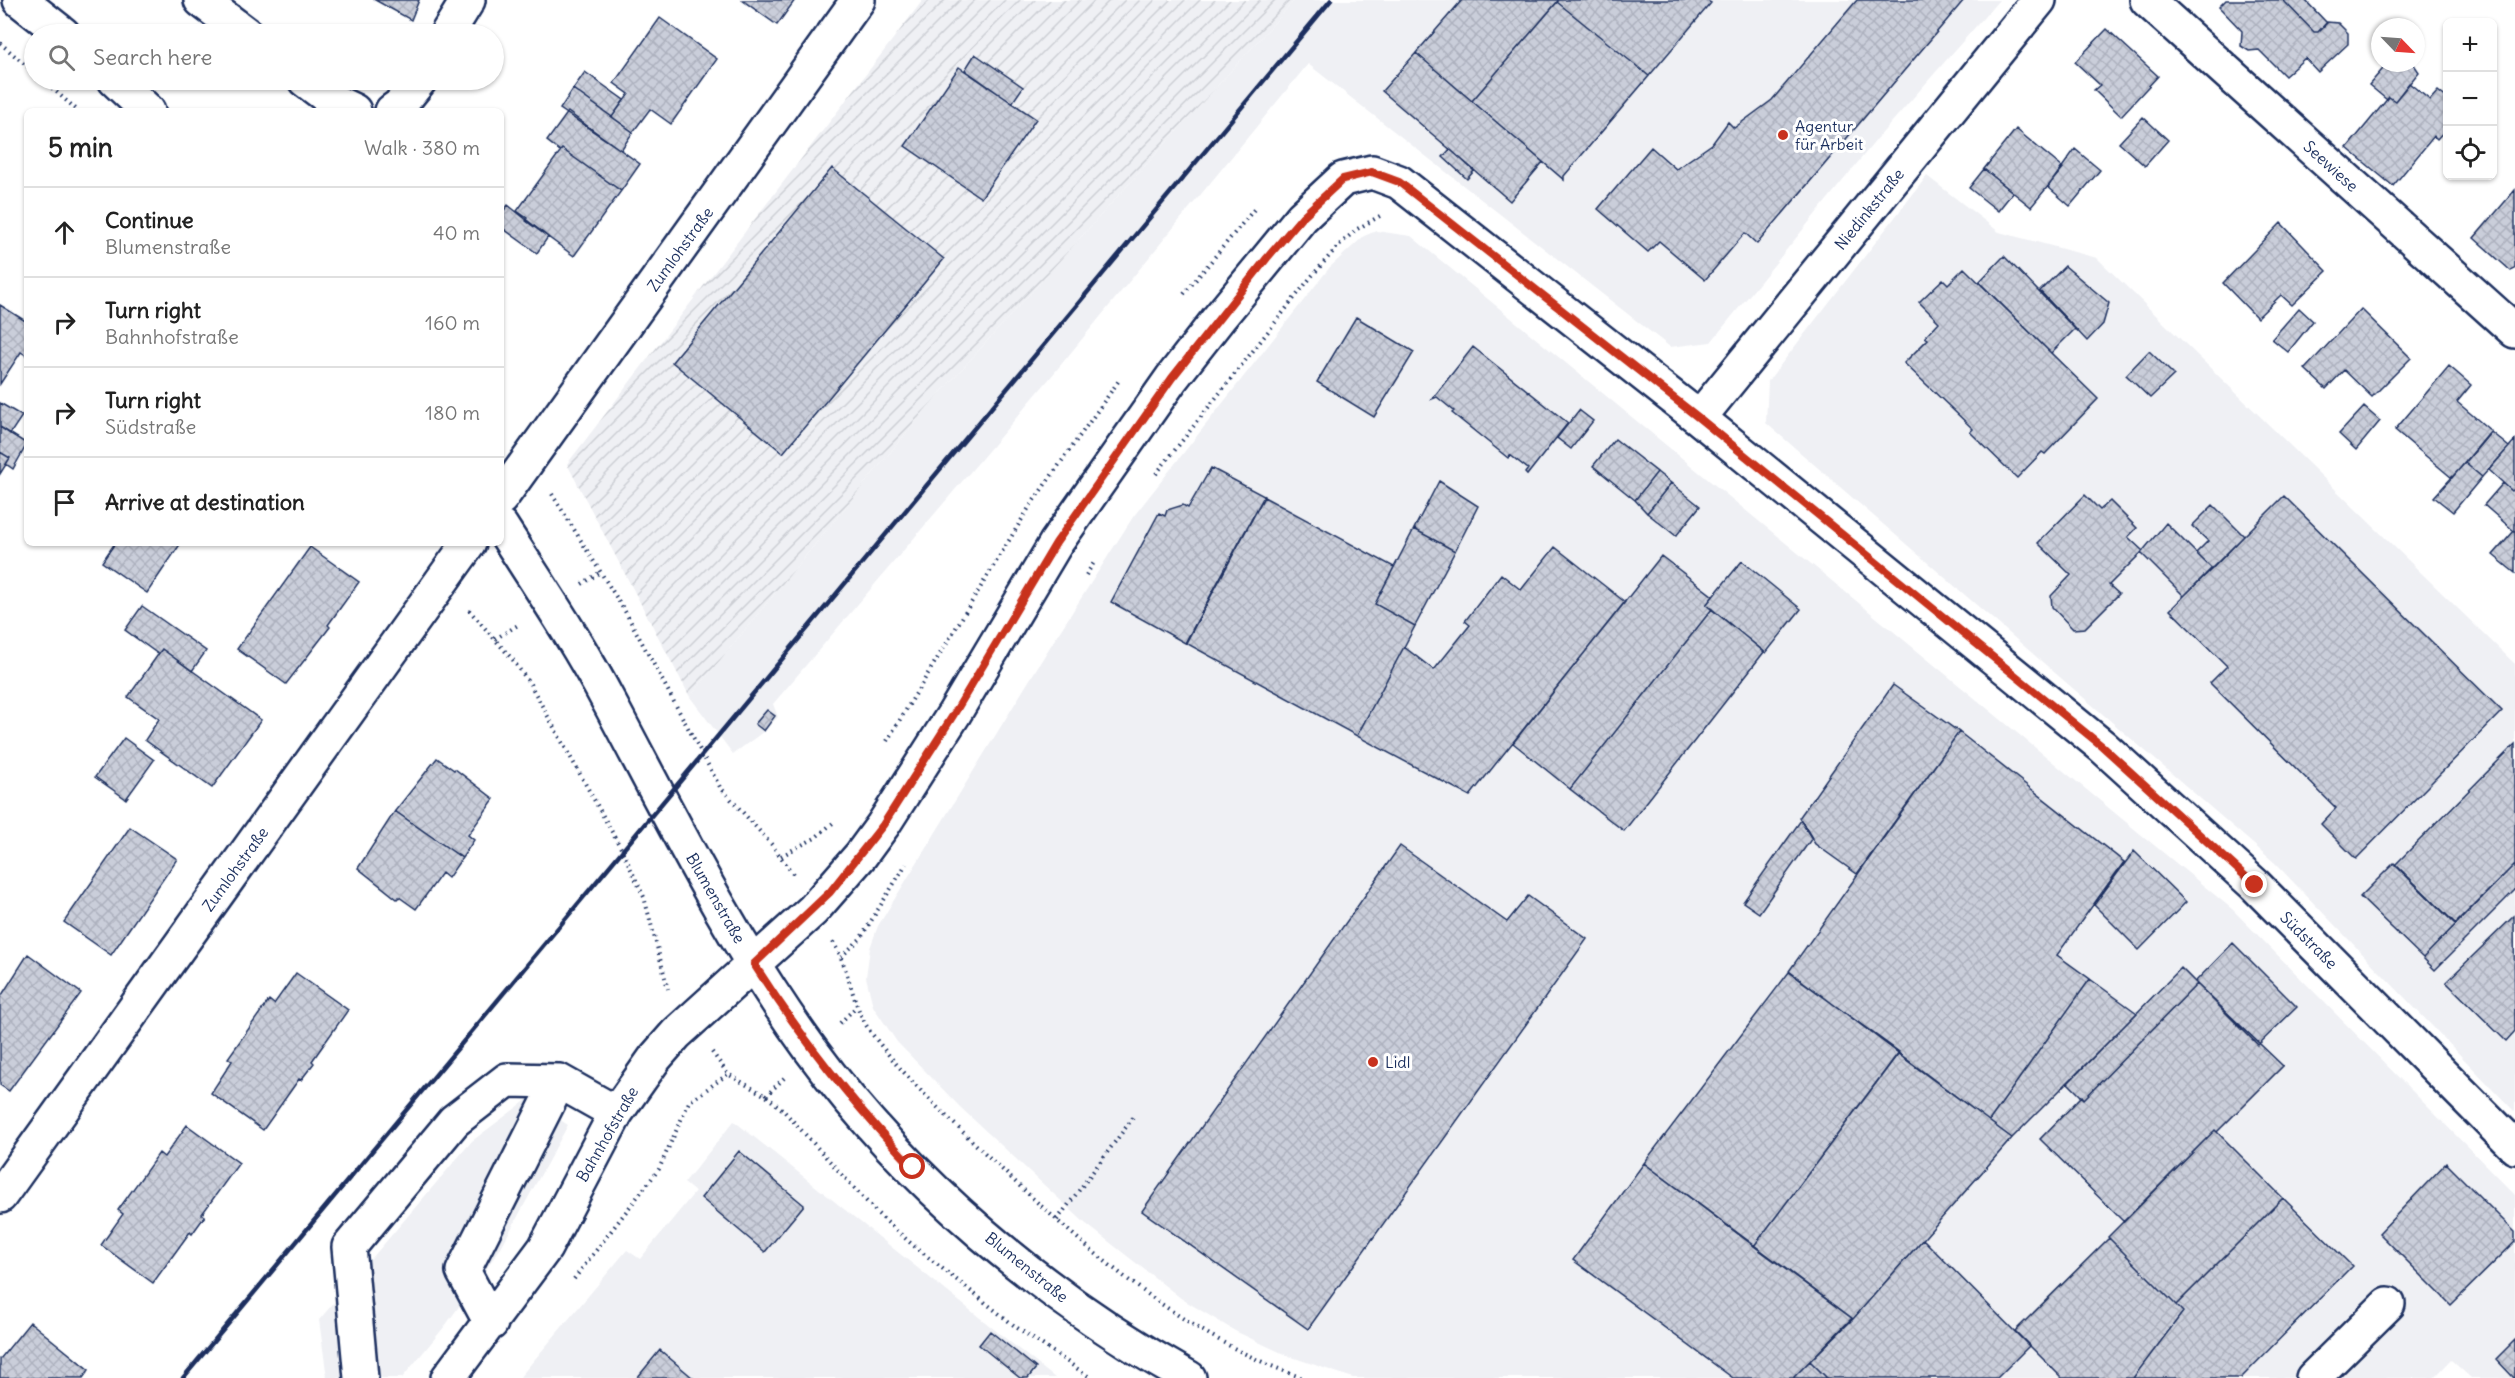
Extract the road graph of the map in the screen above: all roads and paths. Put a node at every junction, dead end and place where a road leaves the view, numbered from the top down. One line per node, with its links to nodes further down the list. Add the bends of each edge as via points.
1 (20, 0): 7 (street)
2 (201, 0): 8 (street)
3 (468, 0): 9 (street)
4 (858, 0): 24 (street, Zumlohstraße)
5 (2039, 0): 23 (street, Niedinkstraße)
6 (2147, 0): 22 (street, Seewiese)
7 (50, 24)
8 (233, 24)
9 (453, 24)
10 (0, 43): 11 (path)
11 (24, 63)
12 (54, 90): 16 (path)
13 (126, 90): 17 (street)
14 (318, 90): 18 (street)
15 (412, 90): 19 (street)
16 (75, 108)
17 (145, 108)
18 (348, 108)
19 (396, 108)
20 (1357, 174): 21 (street, Südstraße, via 1378,173); 33 (street, Bahnhofstraße, via 1343,179 1302,217 1172,378 1056,543 883,825)
21 (1399, 182): 23 (street, Südstraße); 25 (path, via 1383,214 1357,230 1324,261)
22 (2515, 331)
23 (1699, 418): 41 (street, Südstraße, via 2154,791 2255,885)
24 (528, 460): 26 (street, Zumlohstraße); 33 (path, via 602,571 720,787 786,863)
25 (1153, 477)
26 (504, 494)
27 (504, 531): 35 (street, Blumenstraße, via 609,701)
28 (467, 546): 42 (street, Zumlohstraße)
29 (1100, 552): 30 (path)
30 (1081, 582)
31 (495, 639): 36 (path, via 530,684 622,850 644,897 668,989)
32 (910, 858): 34 (path, via 860,939)
33 (813, 910): 34 (path); 35 (street, Bahnhofstraße)
34 (841, 957): 43 (path, via 856,1007 908,1077)
35 (754, 964): 36 (street, Bahnhofstraße); 50 (street, Blumenstraße, via 787,1017 845,1094 946,1199 1069,1301)
36 (691, 1021): 37 (path); 39 (street, Bahnhofstraße, via 655,1058)
37 (728, 1074): 44 (path, via 689,1102 659,1169); 49 (path, via 782,1109 878,1214 914,1246)
38 (559, 1081): 39 (street); 46 (street, via 463,1271); 47 (street, via 507,1080 454,1121 349,1247)
39 (616, 1113): 46 (street, Bahnhofstraße, via 545,1248)
40 (1135, 1115): 43 (path)
41 (2515, 1147)
42 (0, 1196)
43 (1058, 1220): 51 (path, via 1138,1286 1203,1330 1255,1359)
44 (567, 1288)
45 (2388, 1304): 52 (street)
46 (491, 1323): 48 (street, Bahnhofstraße)
47 (361, 1378)
48 (448, 1378)
49 (1090, 1378)
50 (1189, 1378)
51 (1303, 1378)
52 (2313, 1378)

